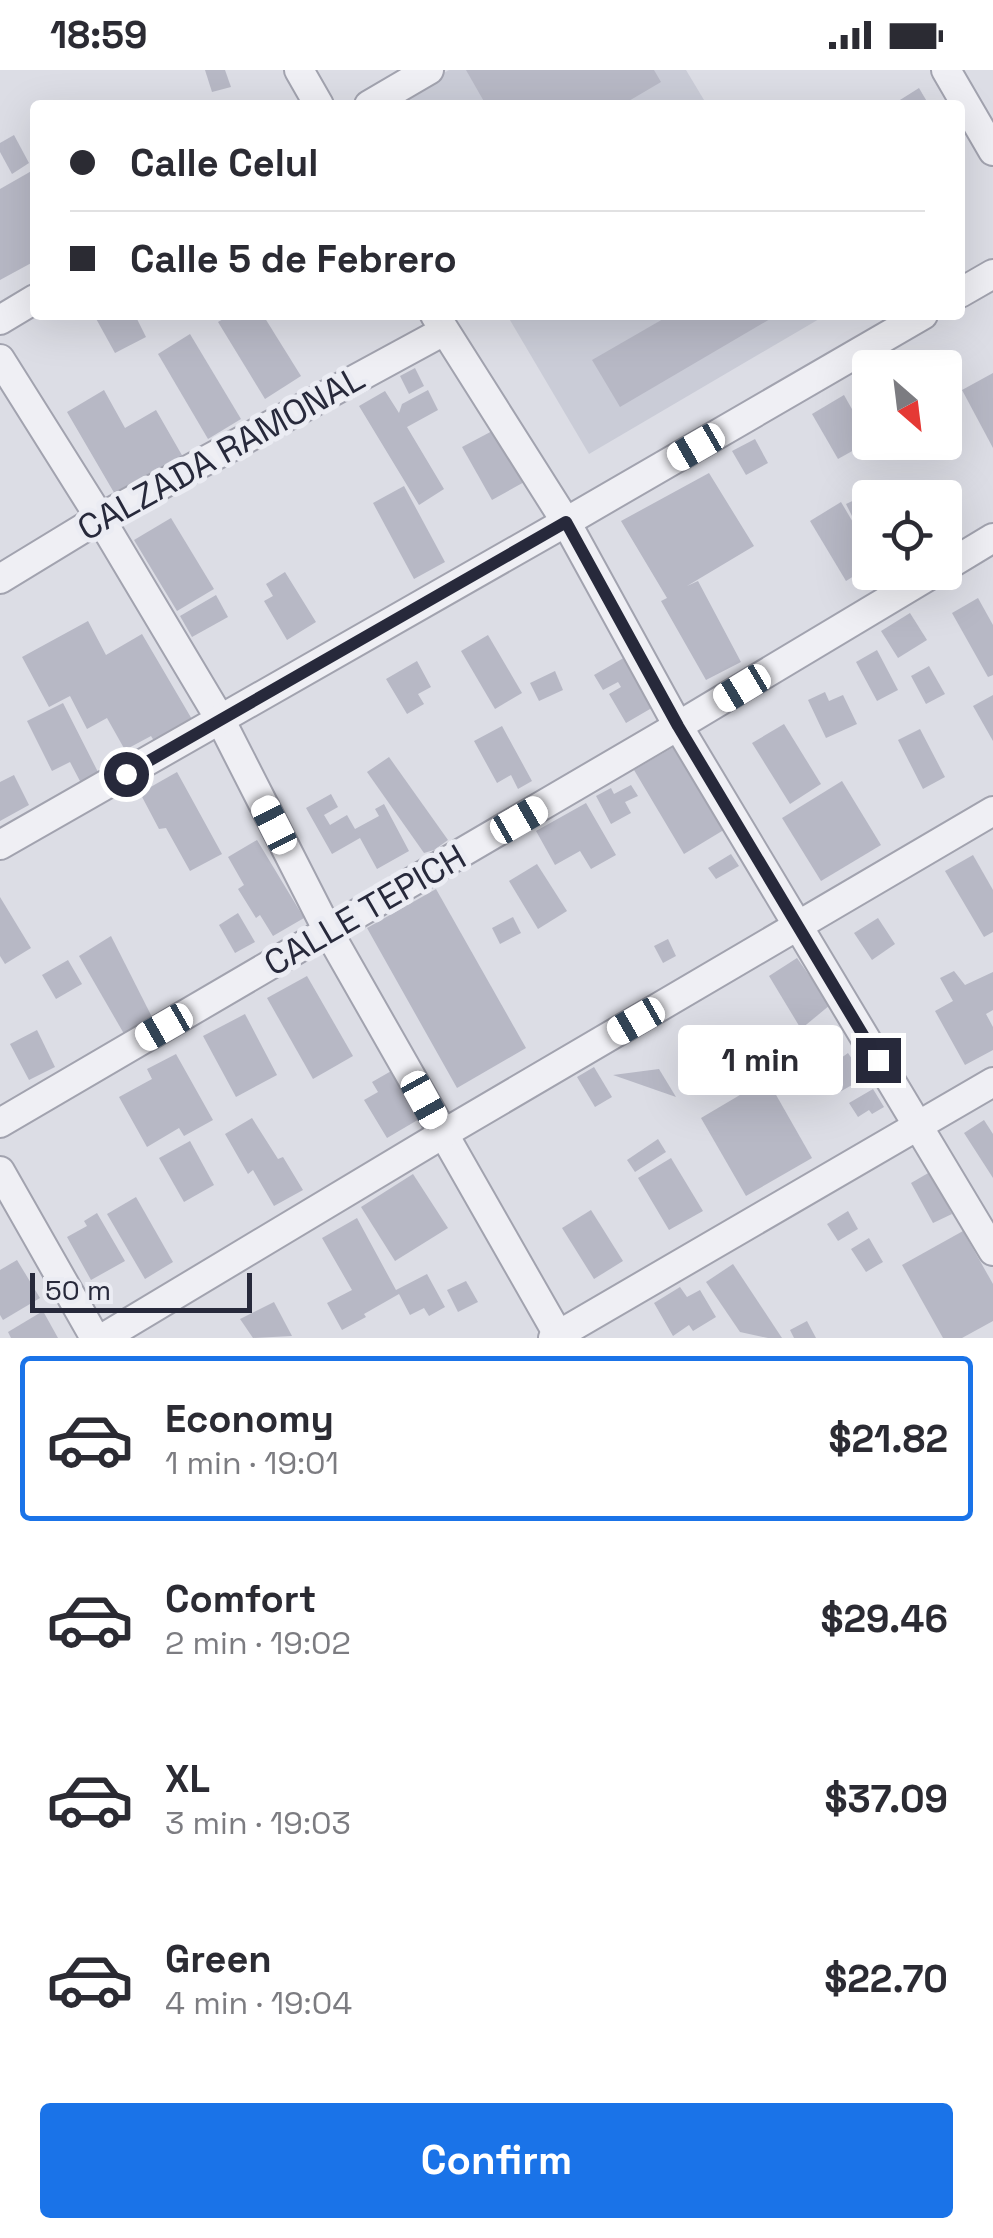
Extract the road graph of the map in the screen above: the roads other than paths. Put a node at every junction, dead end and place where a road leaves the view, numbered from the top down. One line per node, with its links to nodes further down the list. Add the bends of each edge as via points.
1 (299, 70): 4 (street)
2 (429, 70): 5 (street)
3 (946, 70): 6 (street)
4 (316, 100)
5 (378, 100)
6 (963, 100)
7 (965, 103): 8 (street)
8 (993, 151)
9 (993, 274): 10 (street)
10 (965, 290)
11 (30, 302): 12 (street)
12 (0, 320)
13 (913, 320): 17 (street)
14 (439, 323): 16 (street, CALZADA RAMONAL); 17 (street)
15 (0, 359): 16 (street)
16 (100, 518): 20 (street, CALZADA RAMONAL); 22 (street)
17 (566, 522): 22 (street); 23 (street)
18 (993, 538): 19 (street)
19 (962, 557)
20 (0, 579)
21 (906, 590): 23 (street, CALLE TEPICH)
22 (220, 720): 25 (street); 27 (street)
23 (678, 726): 26 (street); 27 (street, CALLE TEPICH)
24 (993, 811): 26 (street)
25 (0, 845)
26 (798, 927): 30 (street); 31 (street)
27 (328, 931): 29 (street, CALLE TEPICH); 31 (street)
28 (993, 1082): 30 (street)
29 (0, 1123)
30 (918, 1126): 33 (street); 34 (street)
31 (442, 1134): 34 (street); 36 (street)
32 (0, 1170): 35 (street)
33 (993, 1250)
34 (557, 1337)
35 (95, 1338)
36 (103, 1338)

